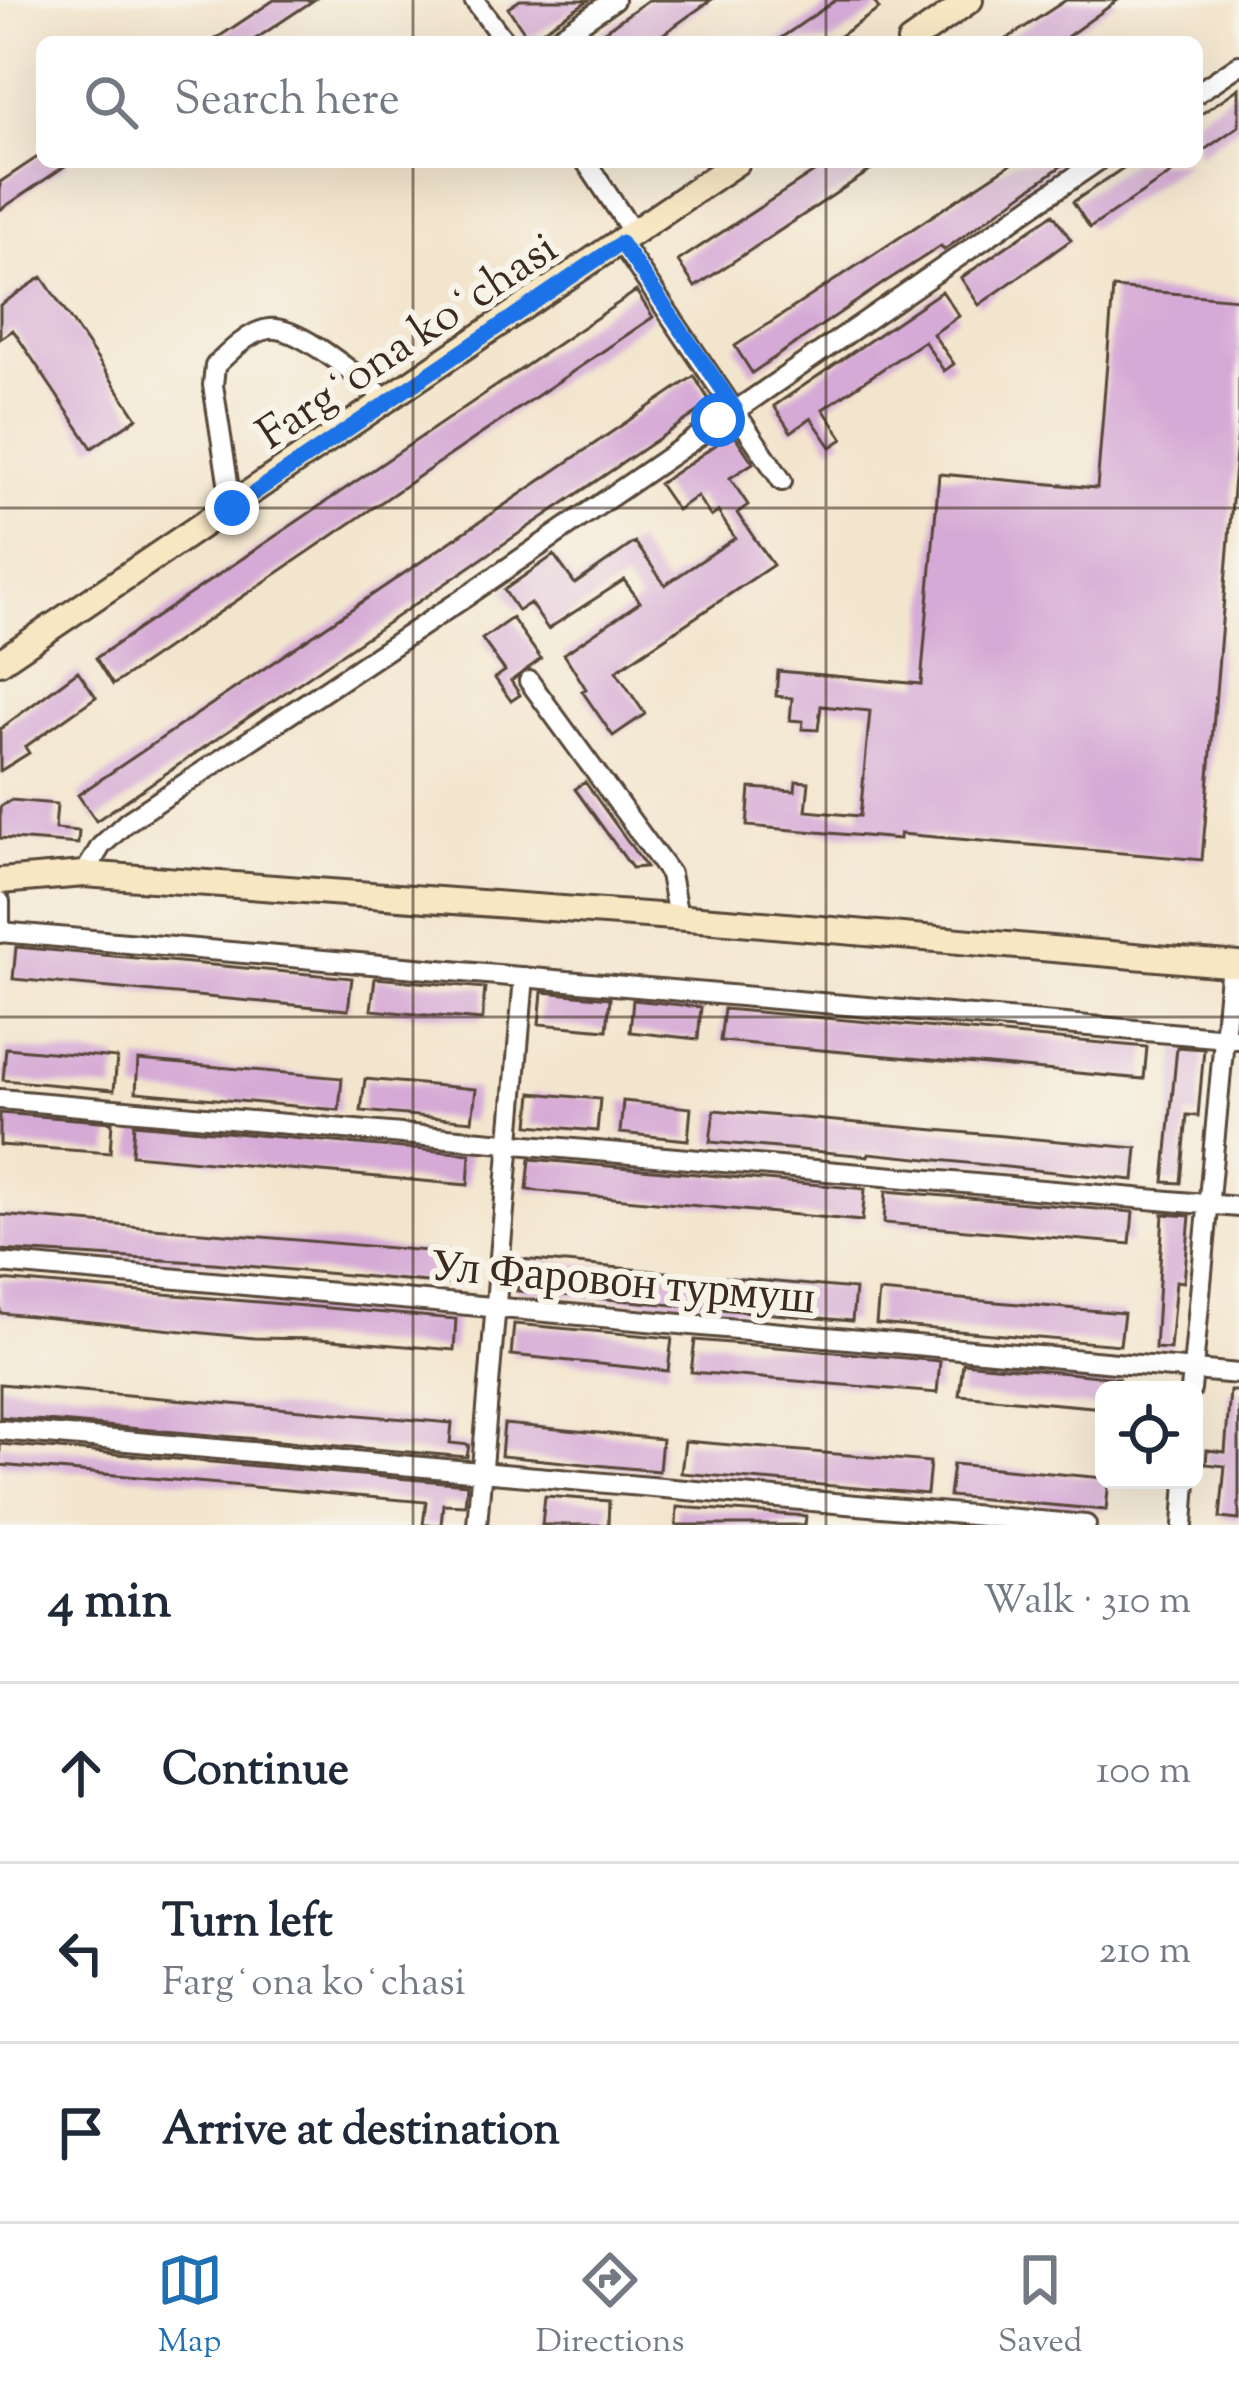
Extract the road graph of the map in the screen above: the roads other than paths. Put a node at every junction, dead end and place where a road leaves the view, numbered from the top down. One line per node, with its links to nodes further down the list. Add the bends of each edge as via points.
1 (474, 0): 4 (street)
2 (614, 0): 5 (street)
3 (970, 0): 6 (main road)
4 (501, 36)
5 (561, 36)
6 (919, 36)
7 (1239, 64): 8 (street)
8 (1203, 89)
9 (589, 168): 12 (street)
10 (728, 168): 12 (main road, Fargʻona koʻchasi)
11 (1087, 168): 14 (street)
12 (627, 238): 13 (main road, Fargʻona koʻchasi); 14 (street)
13 (390, 401): 16 (main road, Fargʻona koʻchasi); 16 (street, via 292,331 258,332 215,366)
14 (735, 408): 15 (street); 19 (street, via 127,822)
15 (782, 482)
16 (232, 508): 17 (main road, Fargʻona koʻchasi)
17 (3, 654)
18 (529, 680): 22 (street, via 670,874)
19 (84, 874): 20 (main road); 22 (main road)
20 (0, 881)
21 (0, 902): 23 (street)
22 (678, 917): 24 (main road)
23 (0, 932): 25 (street)
24 (1235, 965): 26 (street)
25 (524, 977): 26 (street); 28 (street)
26 (1233, 1038): 29 (street)
27 (0, 1099): 28 (street)
28 (510, 1143): 29 (street); 32 (street)
29 (1210, 1204): 30 (street); 34 (street)
30 (1239, 1207)
31 (0, 1263): 32 (street, Ул Фаровон турмуш)
32 (496, 1308): 34 (street, Ул Фаровон турмуш); 36 (street)
33 (1239, 1374): 34 (street, Ул Фаровон турмуш)
34 (1192, 1380)
35 (0, 1430): 36 (street)
36 (482, 1472): 38 (street); 39 (street)
37 (1185, 1489): 40 (street)
38 (477, 1525)
39 (1086, 1525)
40 (1183, 1525)

